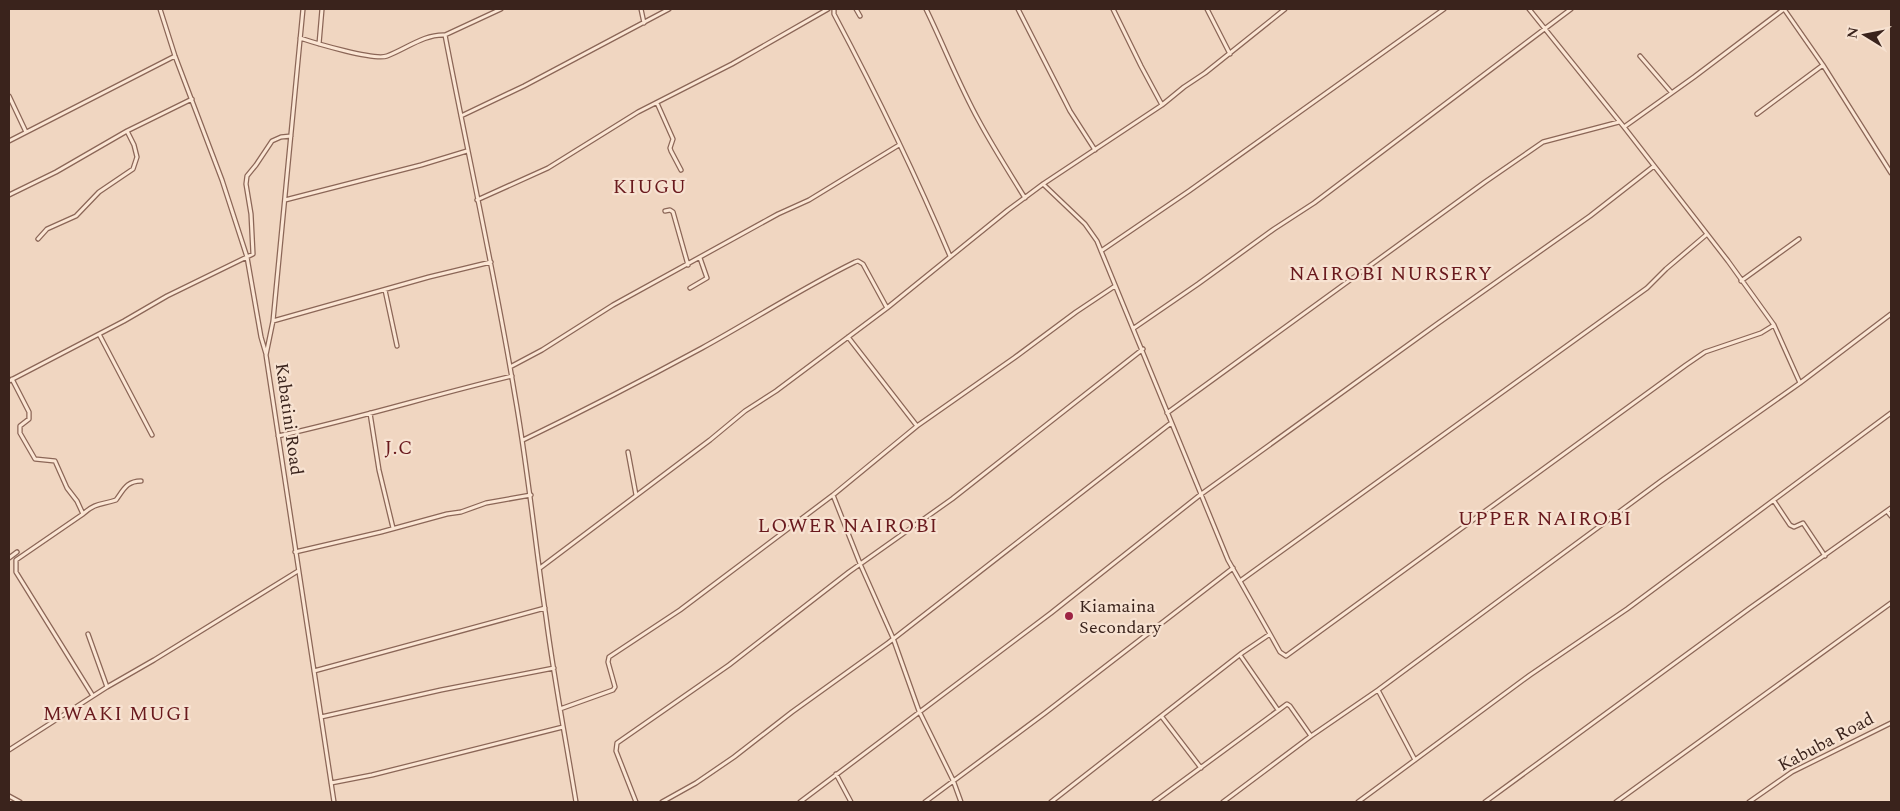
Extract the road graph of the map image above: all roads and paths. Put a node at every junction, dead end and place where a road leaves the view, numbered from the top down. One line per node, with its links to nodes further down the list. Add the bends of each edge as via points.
1 (160, 9): 26 (street)
2 (303, 9): 23 (street, Kabatini Road)
3 (322, 9): 24 (street)
4 (501, 9): 22 (street)
5 (641, 9): 20 (street)
6 (669, 9): 20 (street)
7 (828, 9): 32 (street)
8 (834, 9): 42 (street)
9 (856, 9): 19 (street)
10 (926, 9): 50 (street, via 979,122)
11 (1018, 9): 43 (street, via 1070,111)
12 (1112, 9): 33 (street)
13 (1207, 9): 25 (street)
14 (1285, 9): 25 (street)
15 (1444, 9): 57 (street)
16 (1529, 9): 21 (street)
17 (1571, 9): 21 (street)
18 (1784, 9): 28 (street); 29 (street)
19 (860, 16)
20 (644, 23): 35 (street)
21 (1545, 29): 36 (street); 72 (street, via 1322,198)
22 (445, 35): 24 (street, via 435,35 386,57); 35 (street)
23 (300, 38): 24 (street); 40 (street, Kabatini Road)
24 (319, 44)
25 (1230, 54): 33 (street)
26 (175, 56): 31 (street); 38 (street)
27 (1640, 56): 29 (street)
28 (1823, 65): 34 (street); 47 (street)
29 (1671, 92): 37 (street)
30 (9, 98): 38 (street)
31 (192, 100): 39 (street); 59 (street)
32 (657, 103): 46 (street, via 673,139 671,151); 52 (street, via 548,168)
33 (1162, 105): 43 (street)
34 (1757, 114)
35 (461, 116): 44 (street)
36 (1619, 122): 37 (street); 83 (street, via 1543,142)
37 (1624, 127): 45 (street)
38 (26, 132): 41 (street)
39 (127, 132): 49 (street); 55 (street, via 137,157 132,169 99,192 76,216 47,229)
40 (291, 136): 51 (street, Kabatini Road); 59 (street, via 272,141 247,176 253,254)
41 (9, 141)
42 (899, 145): 58 (street); 60 (street, via 809,200)
43 (1095, 150): 48 (street)
44 (467, 151): 51 (street); 52 (street)
45 (1654, 166): 54 (street); 95 (street, via 1590,216)
46 (681, 170)
47 (1891, 173)
48 (1043, 184): 50 (street); 57 (street, via 1092,231)
49 (9, 196)
50 (1025, 198): 58 (street)
51 (285, 200): 70 (street, Kabatini Road)
52 (477, 200): 61 (street)
53 (665, 211): 62 (street, via 673,212)
54 (1706, 235): 63 (street); 110 (street, via 1647,288)
55 (38, 239)
56 (1798, 239): 63 (street)
57 (1101, 251): 64 (street)
58 (950, 256): 67 (street)
59 (247, 257): 73 (street); 77 (street)
60 (700, 258): 62 (street); 65 (street, via 707,278)
61 (491, 262): 66 (street); 78 (street)
62 (688, 265): 78 (street, via 613,305)
63 (1741, 281): 71 (street)
64 (1115, 286): 72 (street); 86 (street)
65 (690, 288)
66 (386, 290): 70 (street); 75 (street)
67 (887, 308): 74 (street); 89 (street, via 863,264 855,262 704,348)
68 (1890, 315): 69 (street); 81 (street)
69 (1891, 319)
70 (273, 321): 77 (street, Kabatini Road)
71 (1774, 325): 81 (street); 114 (street, via 1761,333 1705,352 1686,364 1290,655 1280,652)
72 (1134, 328): 76 (street)
73 (99, 334): 80 (street); 87 (street)
74 (848, 337): 86 (street); 93 (street)
75 (397, 346)
76 (1143, 349): 83 (street); 106 (street)
77 (266, 355): 88 (street, Kabatini Road)
78 (510, 367): 79 (street)
79 (512, 376): 82 (street); 89 (street)
80 (11, 380): 99 (street, via 29,412 29,419 20,426 20,433 35,459 56,461)
81 (1800, 383): 120 (street, via 1661,481)
82 (370, 413): 88 (street); 101 (street)
83 (1167, 413): 85 (street)
84 (1891, 413): 96 (street)
85 (1171, 423): 95 (street); 115 (street)
86 (917, 426): 94 (street)
87 (152, 435)
88 (278, 436): 103 (street, Kabatini Road)
89 (522, 440): 92 (street)
90 (628, 452): 93 (street)
91 (142, 481): 99 (street, via 133,481 116,500 100,503)
92 (531, 495): 101 (street, via 486,503); 107 (street)
93 (636, 495): 107 (street)
94 (833, 495): 106 (street); 122 (street, via 657,627 608,658 613,690)
95 (1200, 495): 108 (street); 124 (street, via 1052,612)
96 (1774, 500): 104 (street, via 1790,525 1803,524); 131 (street)
97 (1891, 508): 98 (street)
98 (1887, 511): 100 (street); 104 (street)
99 (83, 514): 121 (street, via 16,560 16,572)
100 (1891, 516)
101 (393, 528): 103 (street)
102 (17, 552): 105 (street)
103 (295, 552): 109 (street, Kabatini Road)
104 (1825, 556): 150 (street)
105 (9, 558)
106 (861, 566): 115 (street); 140 (street, via 729,665 617,743 616,751)
107 (540, 568): 112 (street)
108 (1233, 568): 110 (street); 134 (street)
109 (298, 571): 118 (street, Kabatini Road); 119 (street)
110 (1240, 580): 114 (street)
111 (1891, 603): 151 (street)
112 (545, 608): 117 (street); 118 (street)
113 (88, 634): 119 (street)
114 (1270, 634): 116 (street)
115 (893, 638): 124 (street); 141 (street, via 734,757)
116 (1240, 655): 123 (street); 126 (street)
117 (554, 668): 122 (street); 125 (street)
118 (314, 672): 125 (street, Kabatini Road)
119 (107, 687): 121 (street)
120 (1378, 690): 129 (street); 131 (street)
121 (93, 696): 130 (street)
122 (560, 709): 128 (street)
123 (1278, 710): 129 (street, via 1287,704 1290,706); 132 (street)
124 (919, 711): 133 (street); 134 (street)
125 (320, 717): 135 (street, Kabatini Road)
126 (1162, 717): 132 (street); 146 (street)
127 (1891, 723): 152 (street, Kabuba Road, via 1792,772)
128 (563, 727): 135 (street); 139 (street)
129 (1311, 736): 148 (street)
130 (9, 750)
131 (1415, 760): 149 (street)
132 (1201, 768): 147 (street)
133 (836, 774): 142 (street); 143 (street)
134 (953, 780): 144 (street); 145 (street)
135 (331, 784): 138 (street, Kabatini Road)
136 (9, 796): 137 (street)
137 (20, 802)
138 (334, 802)
139 (576, 802)
140 (636, 802)
141 (662, 802)
142 (800, 802)
143 (851, 802)
144 (925, 802)
145 (962, 802)
146 (1051, 802)
147 (1154, 802)
148 (1223, 802)
149 (1358, 802)
150 (1485, 802)
151 (1616, 802)
152 (1749, 802)

